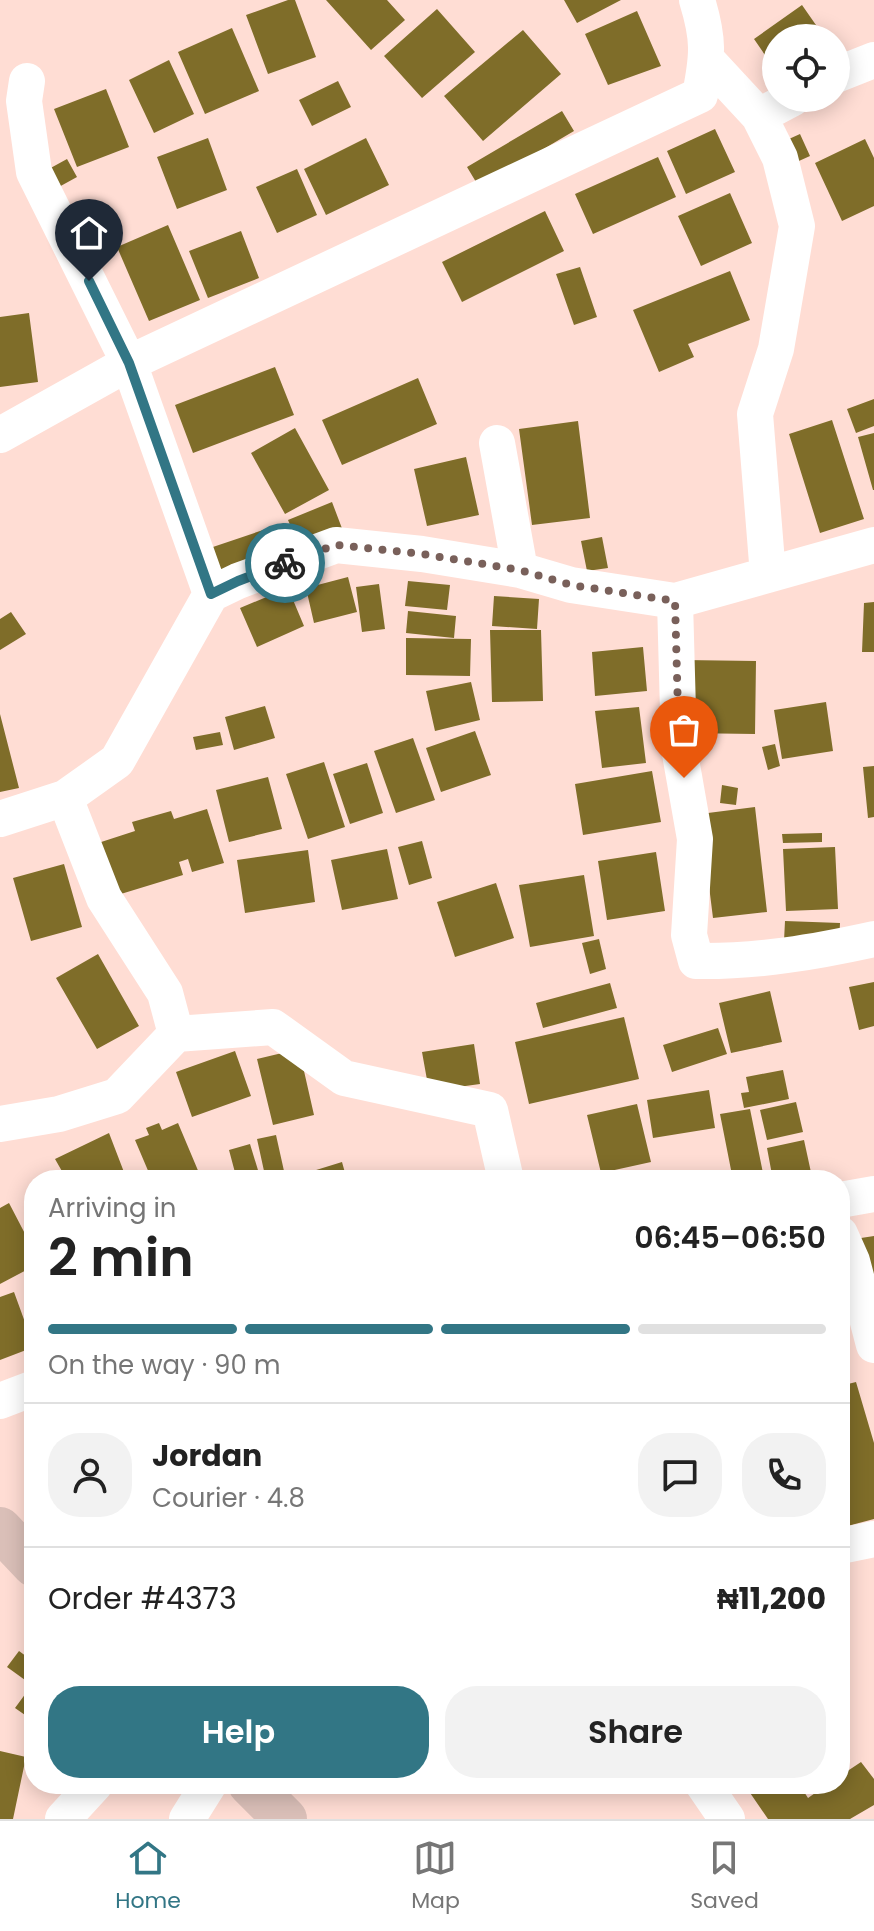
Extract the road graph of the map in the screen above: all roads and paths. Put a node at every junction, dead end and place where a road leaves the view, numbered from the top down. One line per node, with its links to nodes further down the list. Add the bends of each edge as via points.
1 (697, 0): 2 (street, via 707,33)
2 (707, 60): 7 (street); 8 (street, via 700,95)
3 (874, 60): 4 (street)
4 (850, 69)
5 (27, 81): 8 (street, via 24,101 34,172)
6 (767, 112): 7 (street)
7 (759, 116): 13 (street, via 780,158 797,226 776,349 755,414)
8 (129, 363): 9 (street); 14 (street)
9 (0, 435)
10 (497, 443): 12 (street)
11 (874, 545): 13 (street)
12 (520, 570): 14 (street, via 336,545); 15 (street, via 571,585)
13 (768, 575): 15 (street)
14 (211, 594): 16 (street, via 117,761)
15 (675, 601): 18 (street, via 679,748 695,839 689,935 696,961 819,952)
16 (65, 798): 17 (street); 19 (street, via 104,898 165,993)
17 (0, 819)
18 (874, 939)
19 (176, 1034): 20 (street, via 117,1096 59,1114); 21 (street, via 273,1027 344,1078 490,1110)
20 (0, 1124)
21 (504, 1170)
22 (874, 1194): 23 (street)
23 (850, 1198)
24 (850, 1256): 25 (street)
25 (874, 1345)
26 (24, 1392): 27 (street)
27 (0, 1401)
28 (0, 1529): 31 (main road)
29 (874, 1539): 30 (street)
30 (850, 1544)
31 (24, 1554)
32 (203, 1794): 35 (street)
33 (260, 1794): 36 (main road)
34 (710, 1794): 37 (street)
35 (187, 1819)
36 (285, 1819)
37 (727, 1819)

